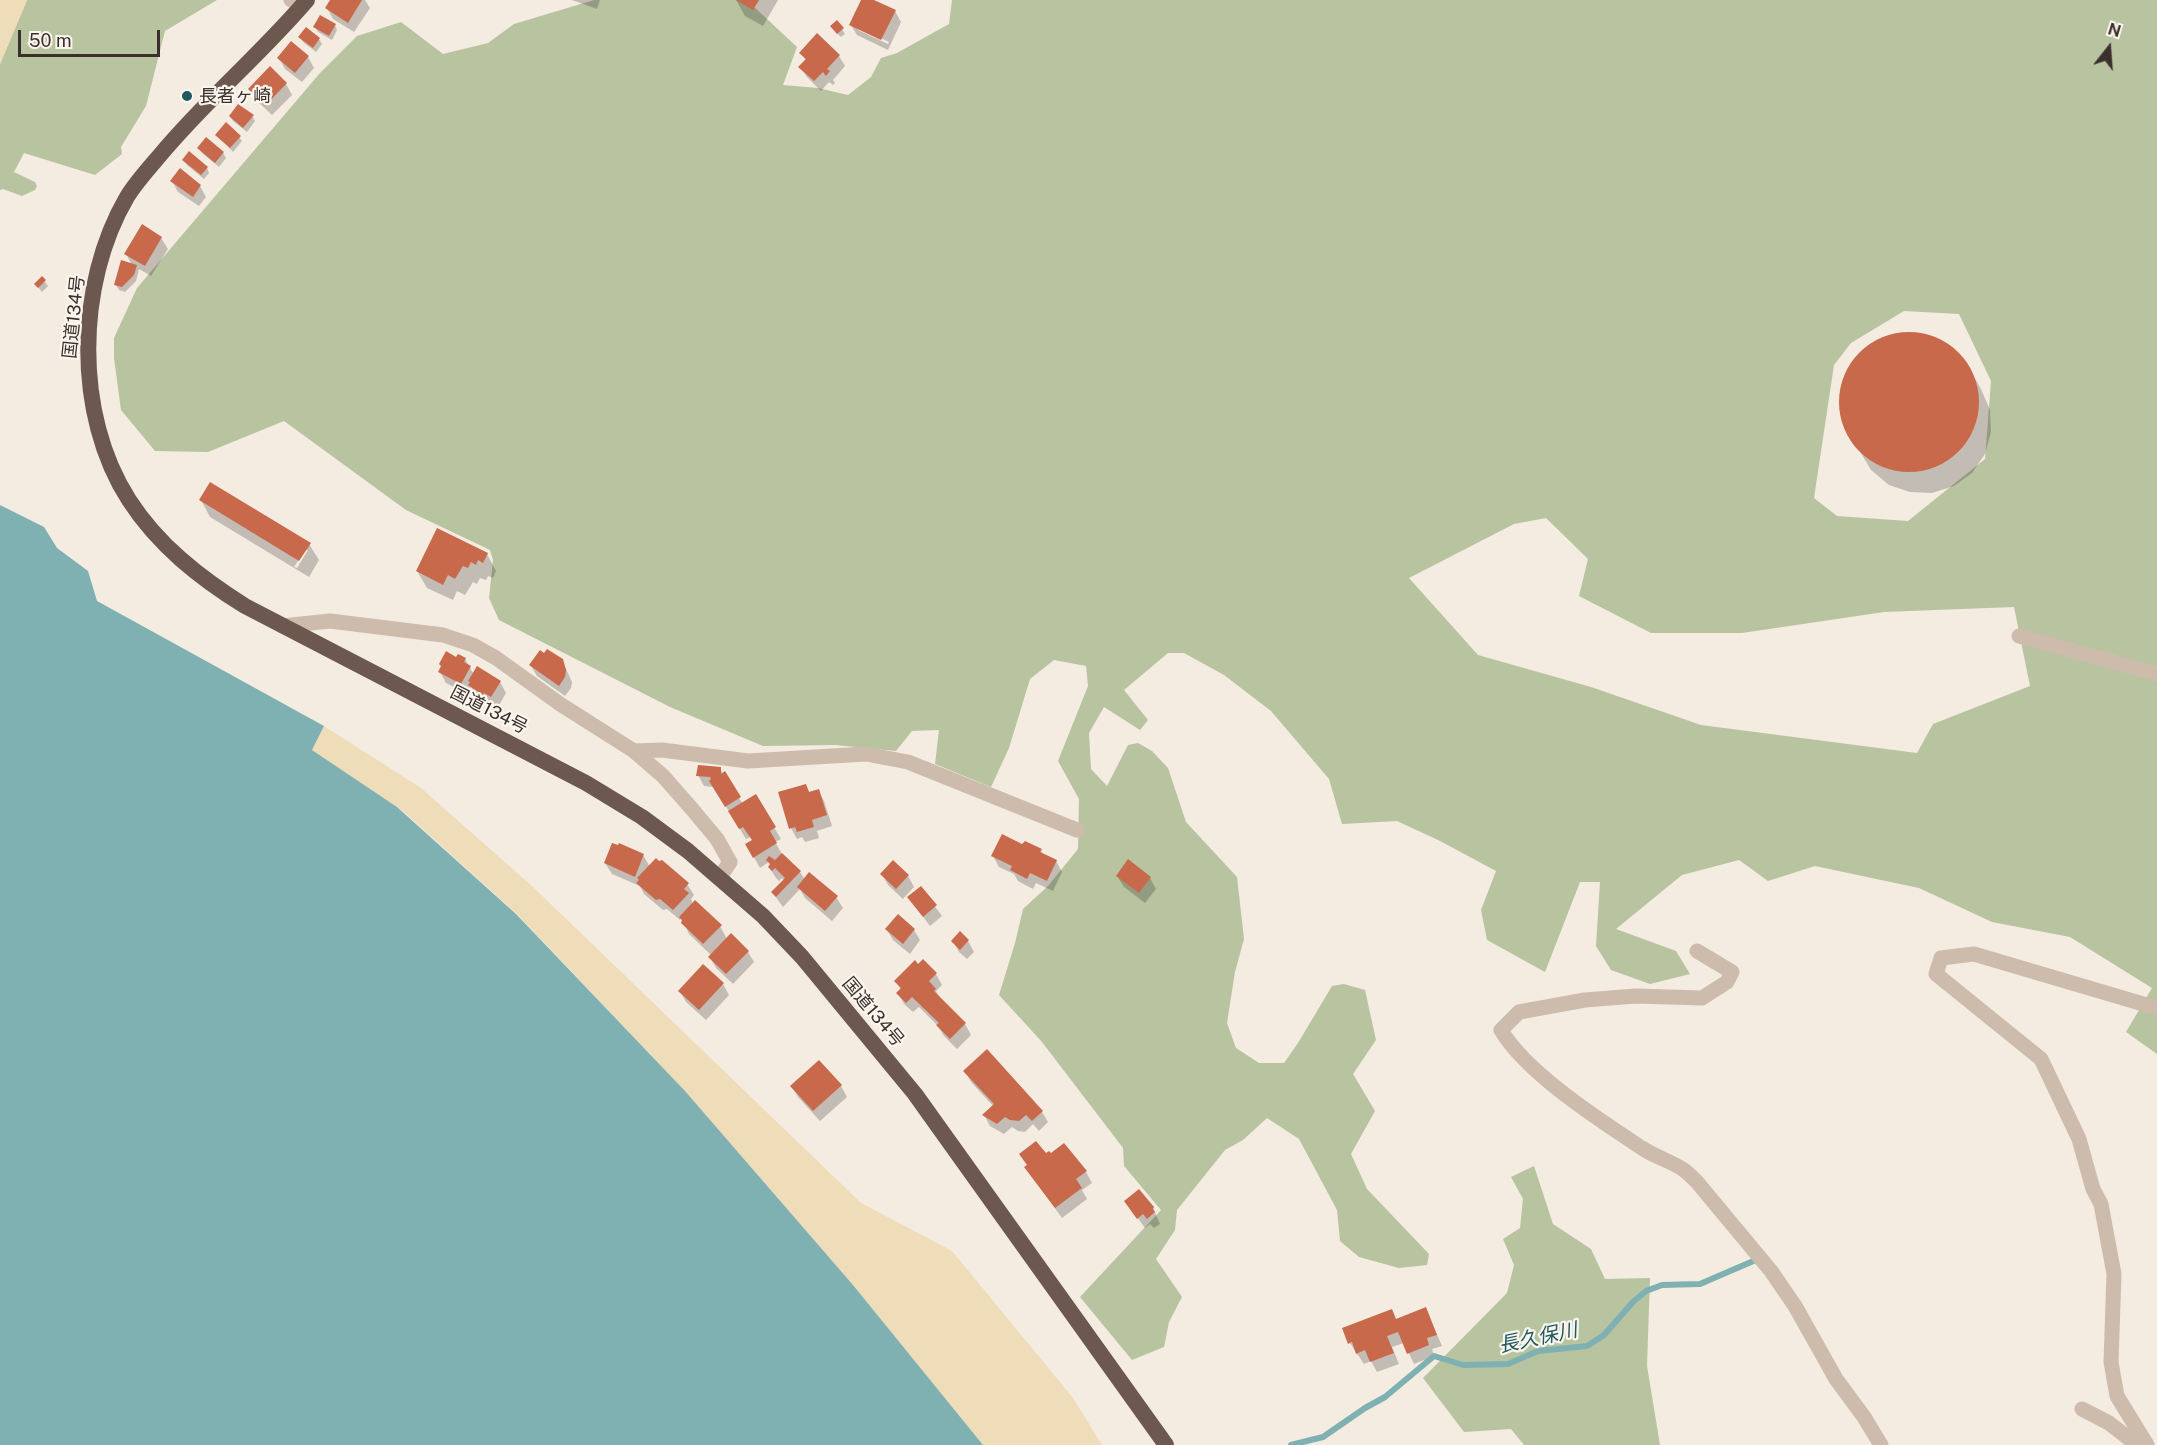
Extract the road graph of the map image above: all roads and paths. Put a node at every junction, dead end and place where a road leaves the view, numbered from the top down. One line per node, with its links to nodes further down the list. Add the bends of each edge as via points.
1 (300, 2): 2 (highway, 国道134号, via 180,131 128,196 113,226 97,276 88,337 90,392 96,421 114,473 129,500 151,531 213,586)
2 (282, 626): 5 (street, via 330,621 443,634 496,658); 7 (highway, 国道134号, via 586,783 642,818)
3 (2019, 636): 4 (street)
4 (2157, 674)
5 (634, 751): 6 (street, via 662,750 748,761 866,754 908,762); 7 (street, via 663,776 717,839 730,862)
6 (1077, 830)
7 (720, 878): 11 (highway, 国道134号, via 802,957 915,1094)
8 (1697, 951): 12 (street, via 1732,972 1727,982 1702,998 1635,996 1584,1000 1519,1012 1501,1030 1534,1069 1583,1107 1697,1182 1771,1271)
9 (2157, 1008): 14 (street, via 1974,954 1941,958 1936,974 2041,1059 2079,1139 2101,1204 2114,1274 2111,1362 2117,1396)
10 (2082, 1409): 13 (street)
11 (1166, 1445)
12 (1881, 1445)
13 (2137, 1445)
14 (2147, 1445)

